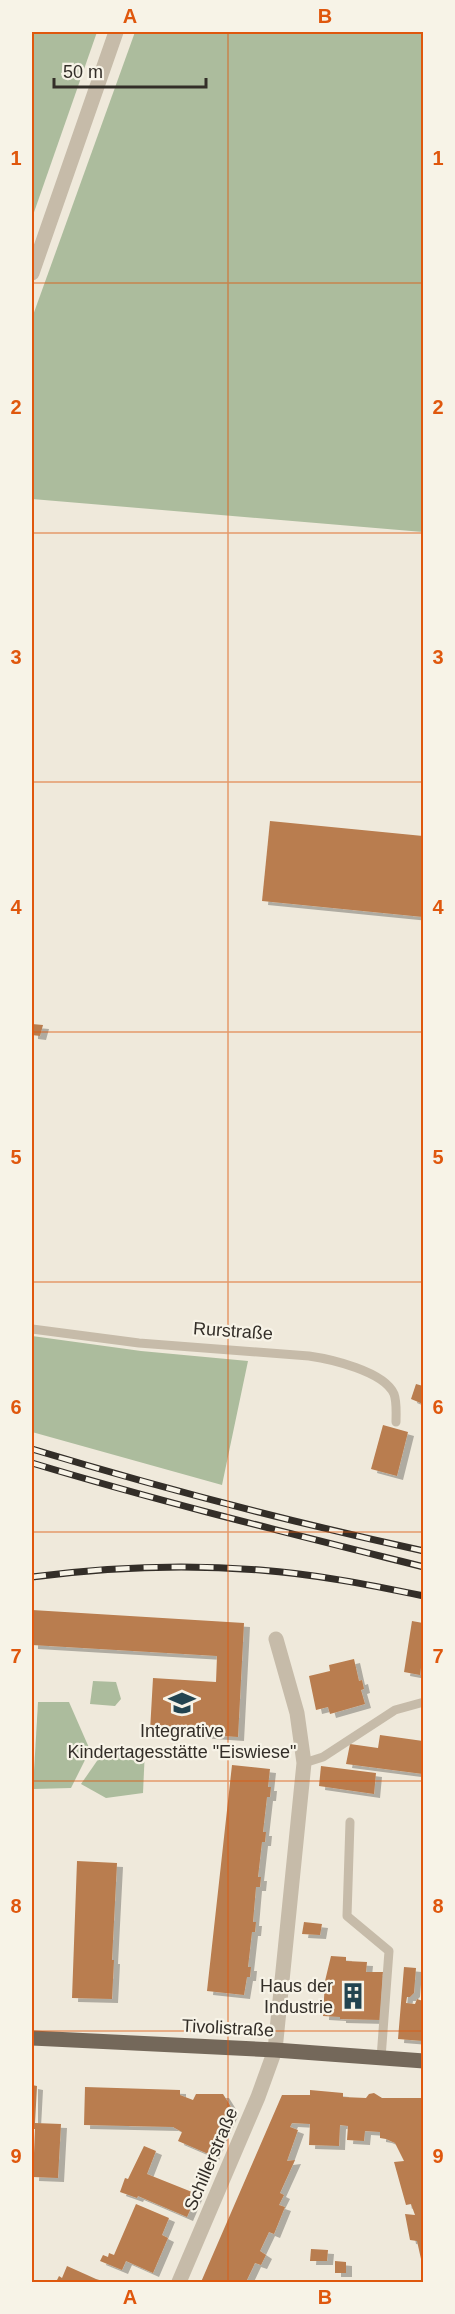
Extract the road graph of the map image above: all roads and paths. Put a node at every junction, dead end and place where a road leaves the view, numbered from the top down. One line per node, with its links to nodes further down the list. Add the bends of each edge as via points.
1 (116, 32): 2 (street)
2 (32, 273)
3 (32, 1329): 4 (lane, Rurstraße, via 333,1360 383,1382 393,1394)
4 (396, 1422)
5 (276, 1639): 7 (street, Schillerstraße, via 297,1713)
6 (423, 1702): 7 (lane, via 395,1710 323,1757)
7 (304, 1763): 10 (street, Schillerstraße)
8 (350, 1822): 11 (lane, via 347,1916 389,1951)
9 (32, 2038): 10 (main road, Tivolistraße)
10 (275, 2049): 11 (main road, Tivolistraße); 13 (street, Schillerstraße)
11 (381, 2058): 12 (main road, Tivolistraße)
12 (423, 2061)
13 (180, 2283)

